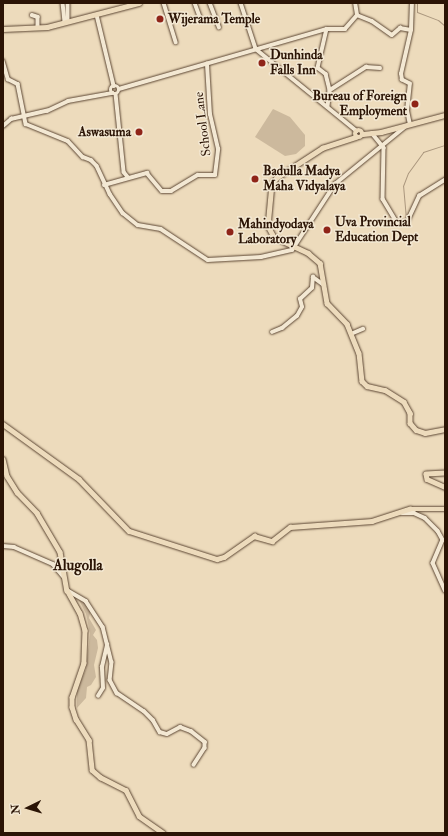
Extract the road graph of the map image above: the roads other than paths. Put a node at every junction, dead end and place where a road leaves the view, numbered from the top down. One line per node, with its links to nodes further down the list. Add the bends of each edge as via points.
1 (63, 3): 14 (street)
2 (68, 3): 14 (street)
3 (139, 3): 11 (main road)
4 (164, 3): 20 (street)
5 (196, 3): 13 (street)
6 (210, 3): 16 (street)
7 (241, 3): 21 (street)
8 (355, 3): 12 (street)
9 (412, 3): 19 (street)
10 (32, 15): 15 (street, via 38,17)
11 (97, 15): 14 (main road); 25 (street)
12 (358, 15): 18 (street, via 345,29); 19 (street, via 392,35 400,28)
13 (200, 17)
14 (67, 22): 15 (main road)
15 (38, 28): 17 (main road)
16 (219, 28)
17 (3, 29)
18 (327, 29): 21 (street, via 292,41); 27 (street, via 318,68 326,74)
19 (411, 30): 32 (street, via 401,74 402,80 410,84)
20 (176, 42)
21 (256, 49): 23 (street); 29 (street)
22 (3, 61): 31 (street, via 8,79 18,84)
23 (206, 64): 26 (street); 39 (street, School Lane, via 210,115 218,149 216,175 198,175 178,188 165,192 158,187 150,174)
24 (380, 68): 27 (street, via 366,67)
25 (114, 86): 26 (street); 28 (street, via 111,89)
26 (119, 89): 28 (street)
27 (330, 90): 29 (street)
28 (112, 94): 31 (street, via 68,101 46,111); 39 (street, via 117,103 124,172)
29 (328, 107): 34 (street)
30 (445, 115): 32 (main road)
31 (23, 116): 33 (street, via 12,119); 41 (street, via 26,124 68,141 83,156 91,160 98,166)
32 (409, 125): 35 (main road); 38 (street)
33 (3, 126)
34 (357, 131): 36 (main road); 37 (main road)
35 (372, 133): 36 (main road); 38 (street)
36 (363, 134): 37 (main road, via 362,137)
37 (357, 137): 42 (main road, via 323,148 284,172 272,184 268,226 274,237)
38 (382, 145): 40 (street, via 385,157 383,199 397,222 407,222 419,196); 42 (street, via 335,184)
39 (128, 177): 41 (street, School Lane)
40 (445, 180)
41 (104, 185): 42 (street, via 123,213 138,225 161,229 203,258 261,257)
42 (296, 247): 43 (main road, via 320,263)
43 (324, 285): 45 (street, via 313,277 312,288 300,299 302,306 297,316 282,328); 46 (main road, via 327,303 342,317)
44 (363, 328): 46 (street)
45 (272, 332)
46 (351, 334): 48 (main road, via 359,353 362,381 367,386 385,390 404,402 410,413 410,423 416,430 425,433)
47 (3, 424): 53 (main road, via 79,479 128,532 200,556 217,559 224,557 254,536 272,540 290,527 372,521)
48 (445, 429)
49 (3, 459): 55 (main road, via 11,482 37,513 60,552)
50 (445, 473): 51 (main road, via 426,474 427,479)
51 (445, 487)
52 (445, 509): 53 (main road, via 410,509)
53 (396, 513): 57 (street, via 414,513 425,518 438,531 443,540 433,563)
54 (3, 546): 55 (street, via 14,547 53,564)
55 (63, 576): 56 (main road)
56 (67, 590): 58 (street, via 79,596 95,611); 61 (main road, via 80,613 85,630 84,663 72,697 72,707 89,740 92,770 126,790 139,816)
57 (445, 590)
58 (108, 642): 59 (street, via 102,667 103,688); 60 (street, via 112,662 110,680 117,693 154,720 160,732 167,734 180,727 202,738 205,748)
59 (98, 696)
60 (194, 765)
61 (163, 833)

